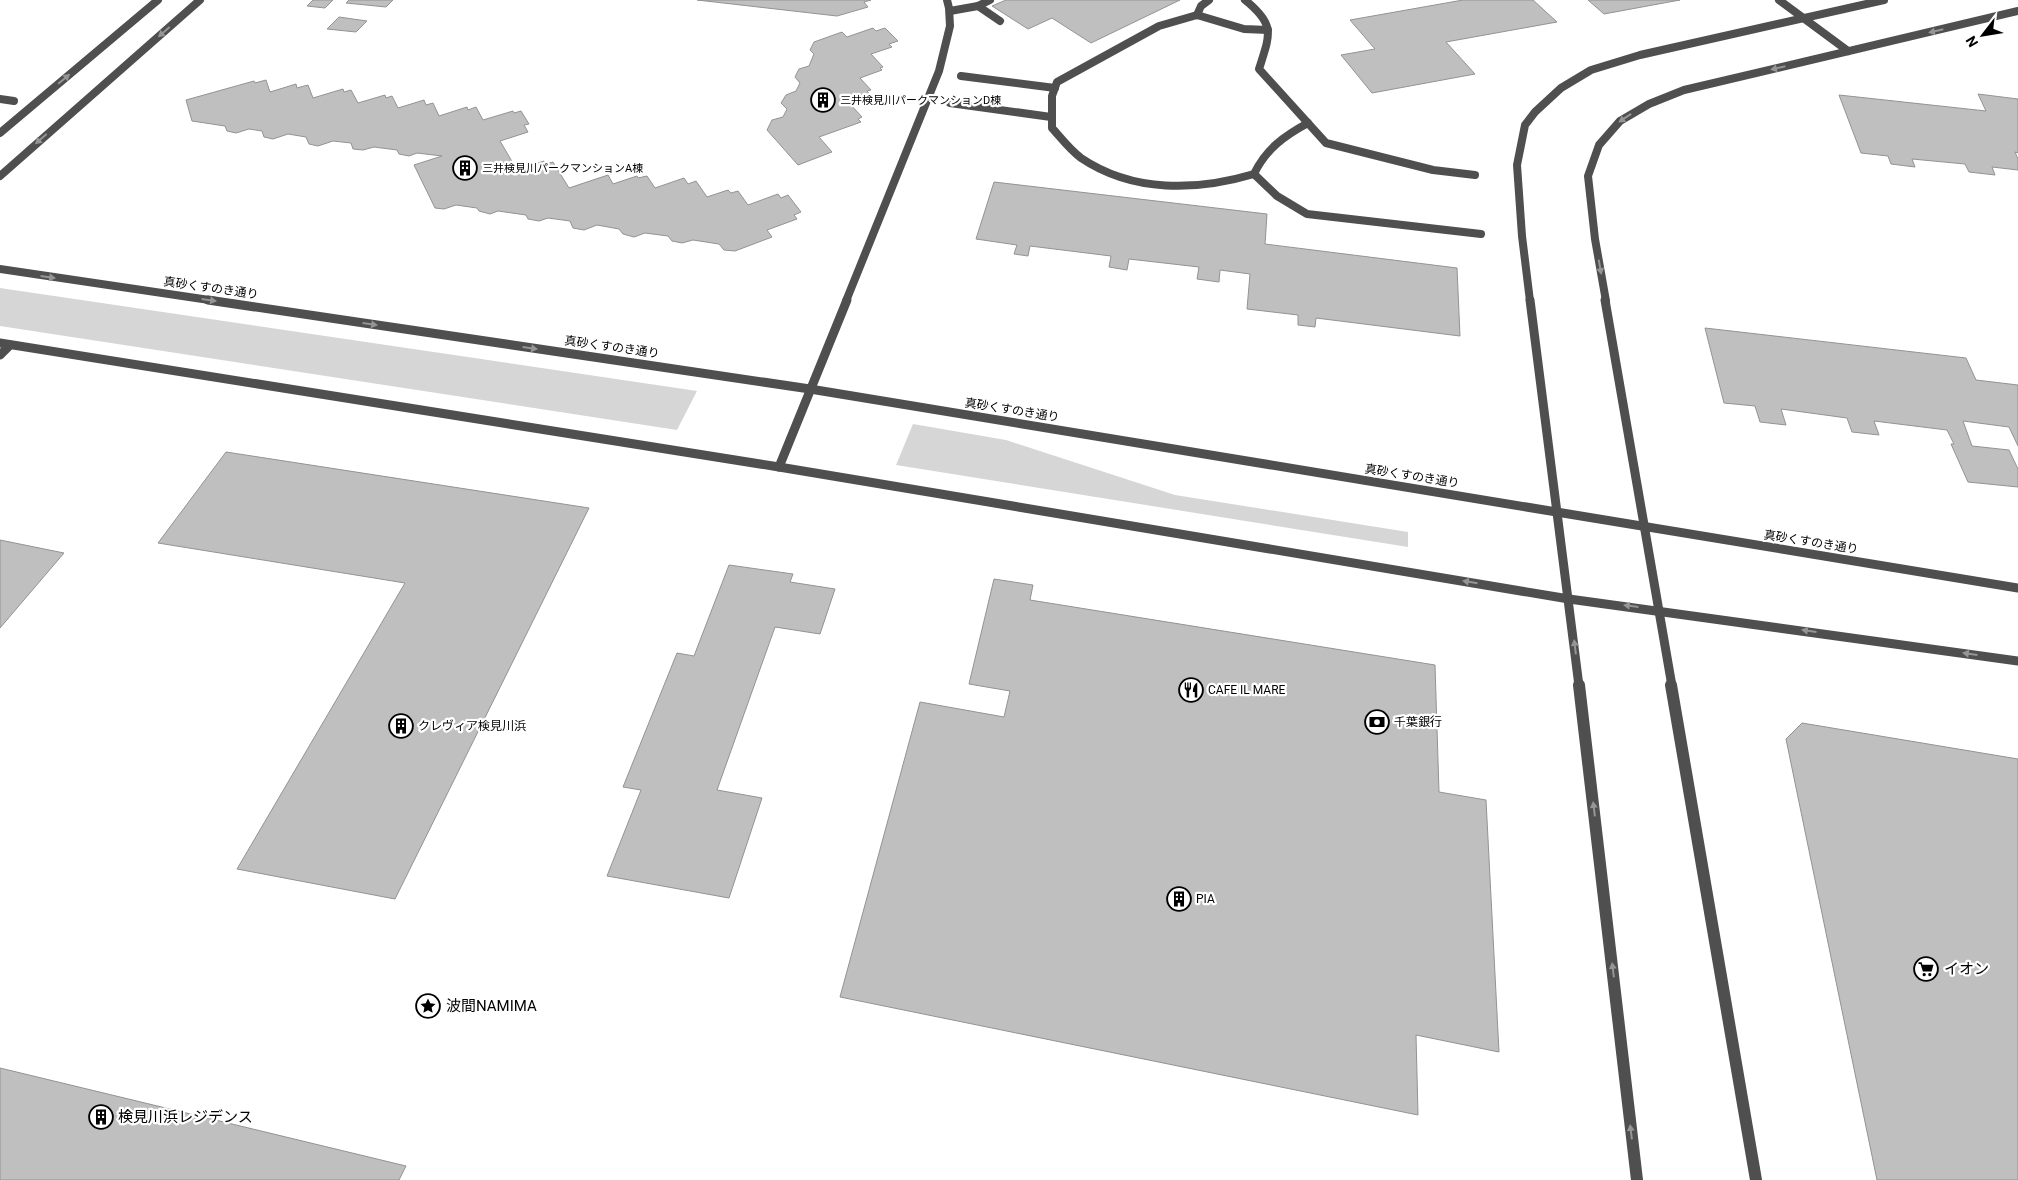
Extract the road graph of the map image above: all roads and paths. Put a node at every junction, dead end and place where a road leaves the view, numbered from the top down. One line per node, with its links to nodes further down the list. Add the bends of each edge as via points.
1 (158, 0): 24 (street, one-way to 1)
2 (200, 0): 27 (street, one-way to 27)
3 (948, 0): 10 (street)
4 (990, 0): 9 (street)
5 (1209, 0): 12 (street, via 1201,6)
6 (1245, 0): 15 (street, via 1265,18)
7 (1779, 0): 13 (street)
8 (1884, 0): 13 (street)
9 (978, 6): 10 (street); 14 (street)
10 (950, 10): 32 (street, via 949,33 938,71)
11 (2018, 11): 16 (street, one-way to 16)
12 (1197, 16): 15 (street, via 1244,29); 18 (street, via 1141,34 1058,82)
13 (1803, 18): 16 (street); 34 (street, via 1640,55 1591,70 1562,88 1525,125 1517,164 1522,236)
14 (1000, 21)
15 (1268, 30): 23 (street, via 1258,69)
16 (1848, 51): 35 (street, one-way to 35, via 1684,90 1649,104 1620,121 1599,145 1588,176 1595,238)
17 (961, 76): 18 (street)
18 (1055, 88): 22 (street)
19 (0, 99): 20 (street)
20 (14, 101)
21 (950, 103): 22 (street)
22 (1051, 117): 25 (street, via 1052,128 1080,157 1137,182 1200,186)
23 (1308, 123): 25 (street, via 1282,136 1261,157); 26 (street, via 1326,143 1433,170)
24 (0, 134)
25 (1254, 174): 28 (street, via 1277,196 1307,214)
26 (1475, 175)
27 (0, 176)
28 (1481, 234)
29 (0, 270): 32 (street, 真砂くすのき通り, one-way to 32)
30 (5, 344): 31 (street); 33 (street)
31 (0, 355)
32 (810, 389): 33 (street); 34 (street, 真砂くすのき通り)
33 (779, 467): 37 (street, one-way to 33)
34 (1559, 513): 35 (street, 真砂くすのき通り); 37 (street)
35 (1645, 528): 36 (street, 真砂くすのき通り); 38 (street)
36 (2018, 588)
37 (1569, 598): 38 (street, one-way to 37); 40 (street, one-way to 37)
38 (1659, 610): 39 (street, one-way to 38); 41 (street)
39 (2018, 661)
40 (1637, 1180)
41 (1756, 1180)

